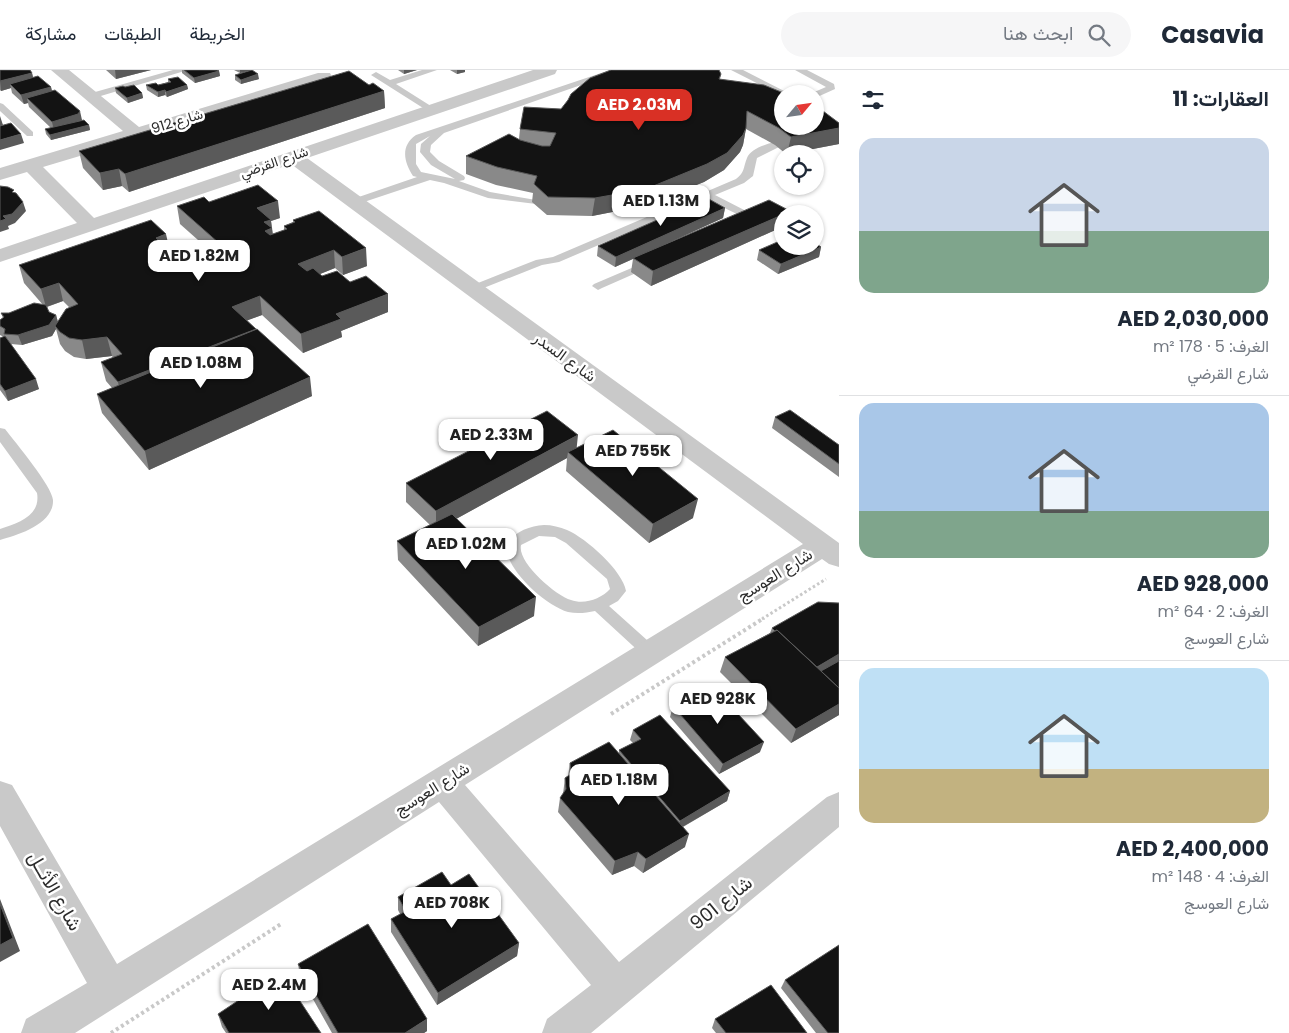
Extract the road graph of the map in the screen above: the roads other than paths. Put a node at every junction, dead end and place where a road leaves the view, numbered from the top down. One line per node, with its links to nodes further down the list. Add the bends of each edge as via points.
1 (59, 70): 16 (street)
2 (165, 70): 16 (lane)
3 (183, 70): 16 (lane)
4 (294, 70): 15 (street, via 288,82)
5 (432, 70): 12 (lane)
6 (549, 70): 18 (street, شارع القرضي)
7 (619, 70): 19 (lane)
8 (736, 70): 13 (lane)
9 (800, 70): 14 (lane, via 831,86)
10 (376, 75): 12 (lane)
11 (324, 77): 15 (street, شارع 912)
12 (389, 83): 18 (lane)
13 (774, 88)
14 (824, 91)
15 (275, 92): 20 (street, شارع 912)
16 (89, 94): 20 (street)
17 (0, 106): 21 (lane)
18 (431, 110): 23 (street, شارع القرضي)
19 (444, 130): 25 (lane, via 429,140 424,148 428,157); 26 (lane, via 429,133 412,144)
20 (136, 133): 24 (street, شارع 912)
21 (30, 134)
22 (774, 145): 29 (lane, via 752,157 751,170 745,177)
23 (292, 156): 30 (street, شارع السدر); 31 (street, شارع القرضي)
24 (30, 164): 27 (street, شارع 912); 31 (street)
25 (446, 171): 28 (lane); 28 (lane, via 492,192 533,200 488,195 447,180)
26 (414, 172): 28 (lane); 30 (lane)
27 (0, 174)
28 (427, 178): 30 (lane)
29 (706, 195): 32 (lane, via 747,217); 36 (lane, via 555,260 548,267)
30 (349, 199): 36 (street, شارع السدر)
31 (90, 225): 33 (street, شارع القرضي)
32 (725, 229)
33 (0, 256)
34 (662, 258): 35 (lane)
35 (598, 286)
36 (476, 291): 39 (street, شارع السدر)
37 (0, 432): 38 (lane, via 46,498 45,506 34,520)
38 (0, 535)
39 (831, 551): 41 (street, شارع العوسج)
40 (598, 605): 40 (lane, via 618,591 617,583 565,535 546,530 534,531 517,540 513,556 518,564 558,602 580,608); 41 (lane)
41 (651, 652): 42 (street, شارع العوسج)
42 (443, 782): 45 (street, شارع العوسج); 46 (street)
43 (0, 794): 45 (street, شارع الأثــل)
44 (835, 818): 46 (street, شارع 901)
45 (110, 988): 47 (street, شارع العوسج)
46 (617, 988): 48 (street, شارع 901)
47 (40, 1033)
48 (561, 1033)

